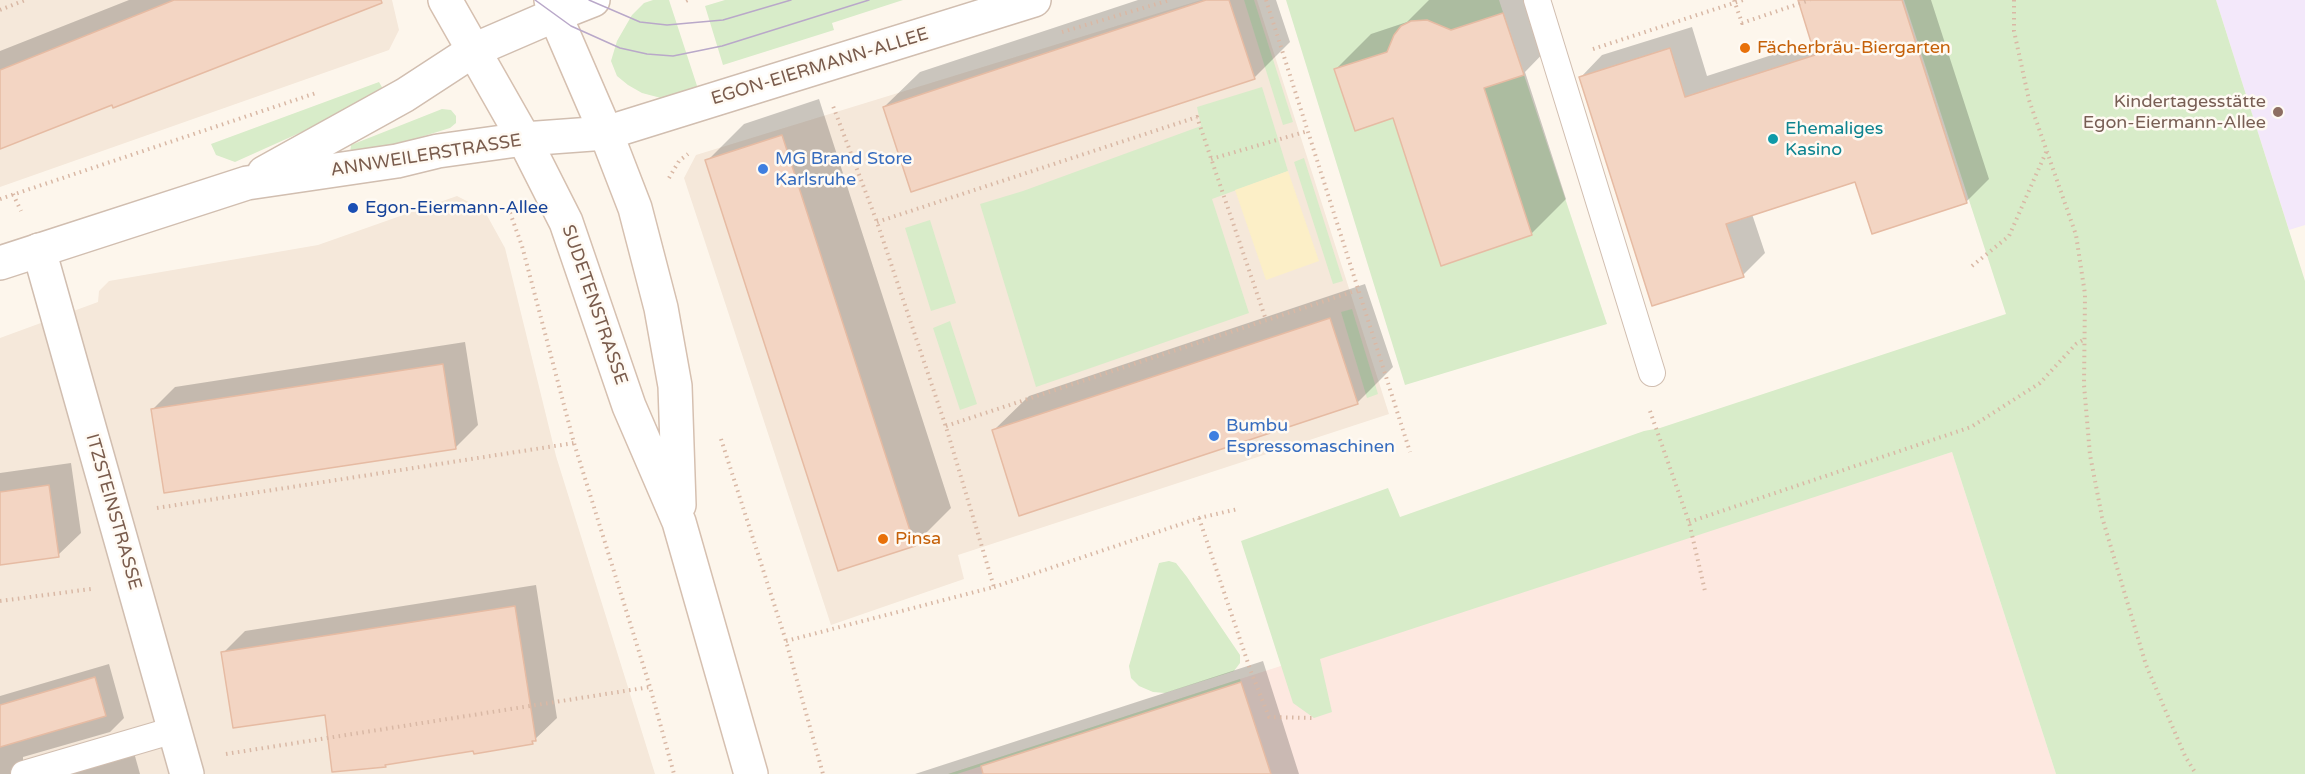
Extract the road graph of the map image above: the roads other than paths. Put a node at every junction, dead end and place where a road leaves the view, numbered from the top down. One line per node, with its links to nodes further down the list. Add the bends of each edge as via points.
1 (445, 0): 6 (street, SUDETENSTRASSE)
2 (593, 0): 5 (street)
3 (1034, 0): 7 (street, EGON-EIERMANN-ALLEE)
4 (1537, 0): 12 (lane)
5 (553, 8): 6 (street, ANNWEILERSTRASSE); 7 (street, SUDETENSTRASSE)
6 (474, 50): 8 (street, SUDETENSTRASSE); 9 (street, ANNWEILERSTRASSE, via 405,95)
7 (606, 133): 8 (street, ANNWEILERSTRASSE); 13 (street, SUDETENSTRASSE, via 635,208 661,308 675,387)
8 (524, 139): 9 (street, ANNWEILERSTRASSE); 13 (street, SUDETENSTRASSE, via 566,222 629,406)
9 (247, 183): 10 (street, ANNWEILERSTRASSE)
10 (39, 250): 11 (street, ANNWEILERSTRASSE); 14 (street, ITZSTEINSTRASSE)
11 (0, 263)
12 (1652, 374)
13 (679, 522): 17 (street, SUDETENSTRASSE)
14 (174, 730): 15 (street, ITZSTEINSTRASSE); 16 (lane)
15 (185, 767)
16 (24, 774)
17 (752, 774)

